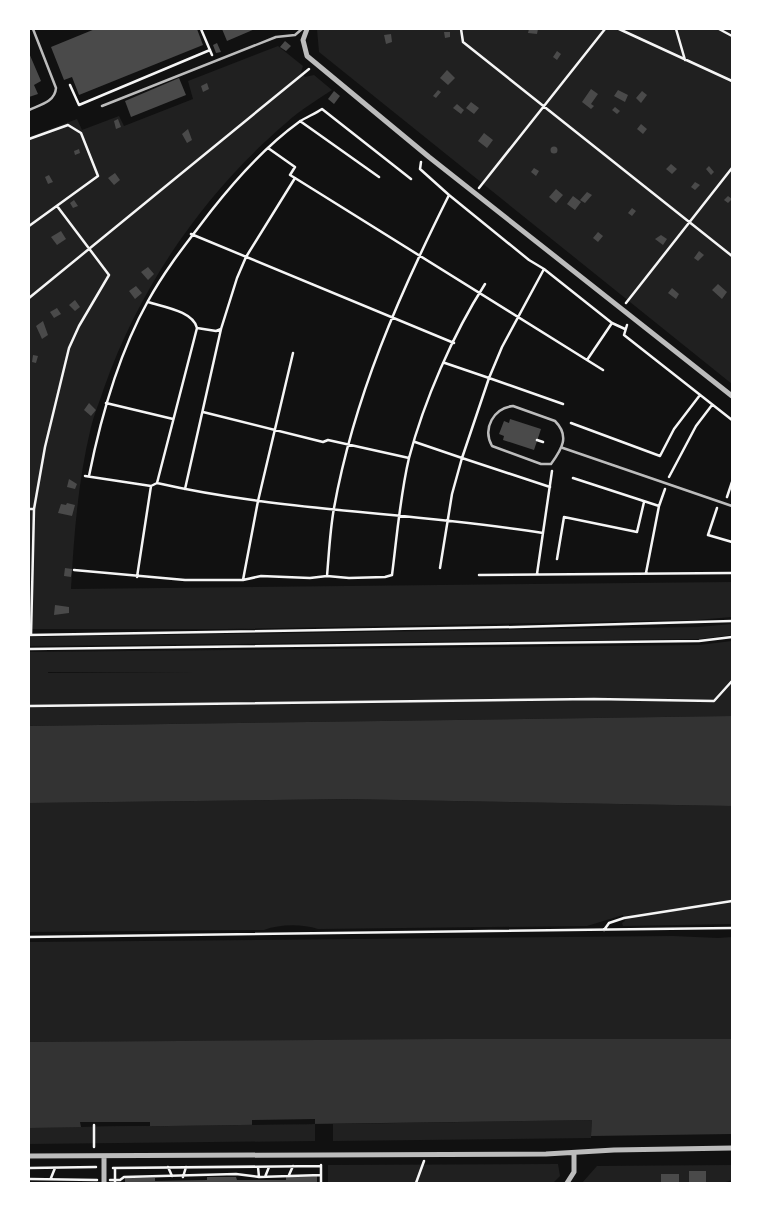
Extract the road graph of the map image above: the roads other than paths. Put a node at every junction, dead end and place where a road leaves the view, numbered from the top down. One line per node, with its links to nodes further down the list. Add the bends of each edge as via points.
1 (33, 29): 5 (lane, via 56,93 48,102)
2 (302, 29): 4 (lane, via 295,35 276,37)
3 (307, 29): 6 (street, via 303,40 307,56 474,193)
4 (102, 106)
5 (29, 110)
6 (732, 396)
7 (563, 448): 7 (lane, via 564,433 555,421 513,406 502,408 493,417 488,435 492,446 541,464 551,464); 8 (lane)
8 (732, 506)
9 (732, 1148): 10 (street)
10 (574, 1154): 12 (street); 14 (street, via 574,1172)
11 (29, 1156): 12 (street)
12 (104, 1156): 13 (street)
13 (106, 1182)
14 (567, 1183)

